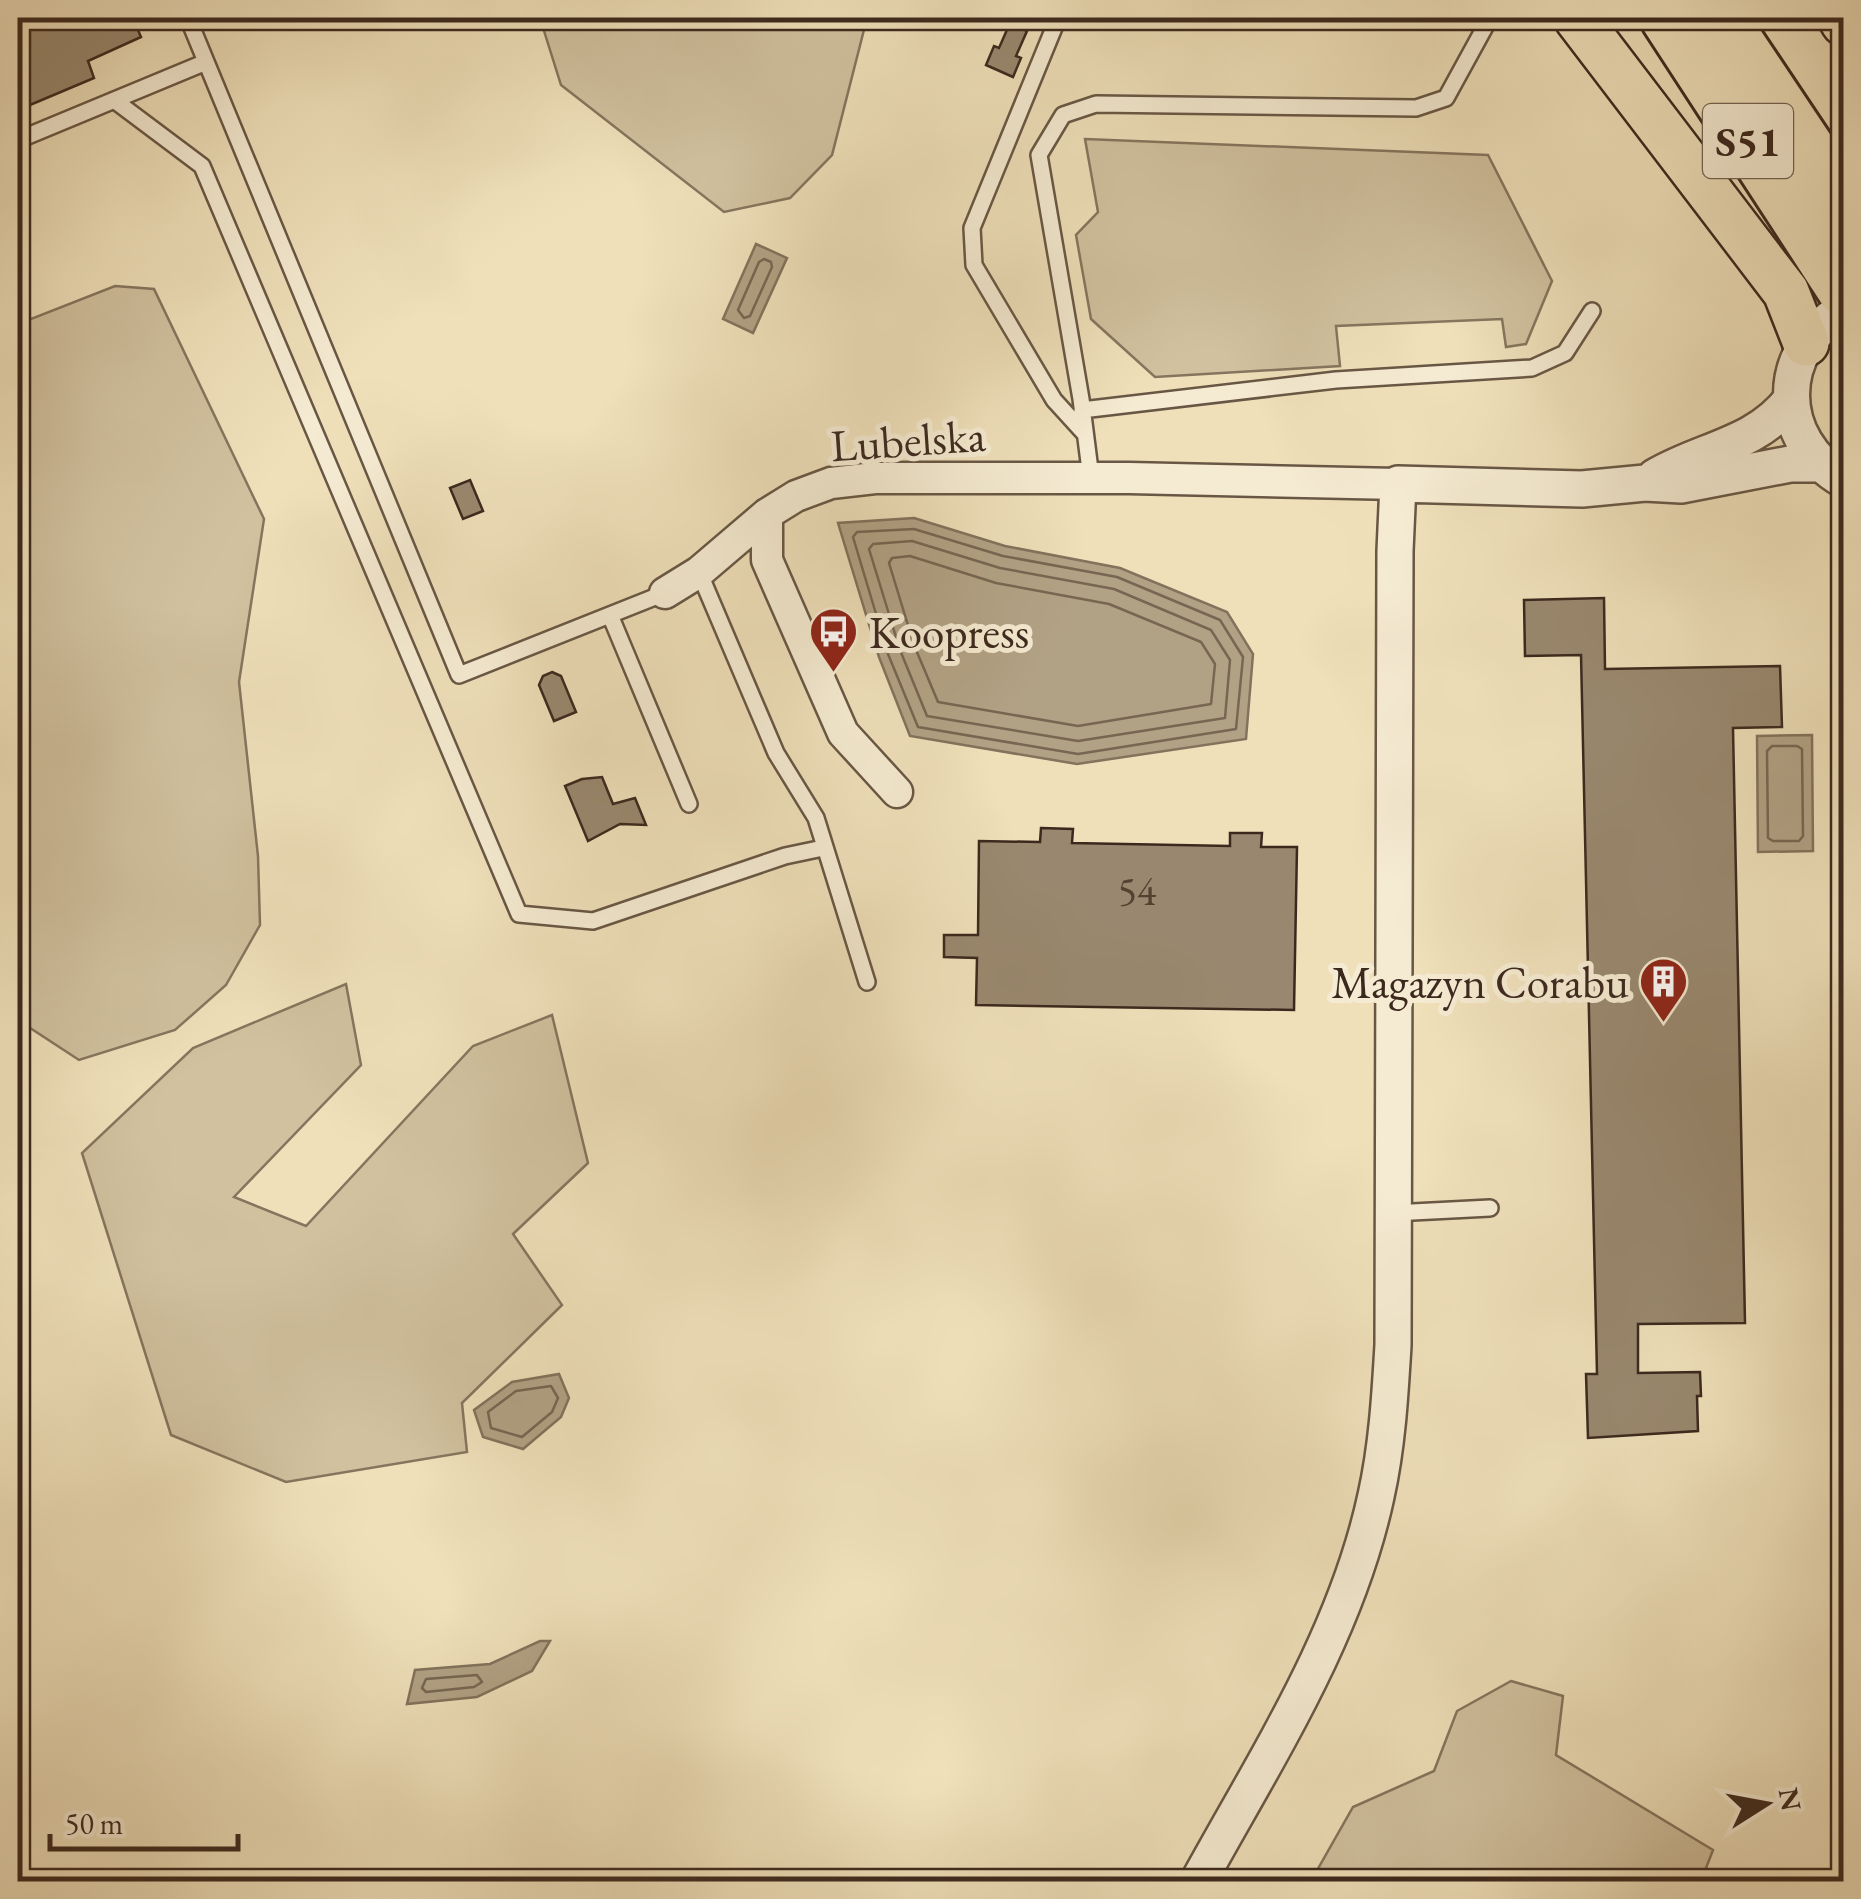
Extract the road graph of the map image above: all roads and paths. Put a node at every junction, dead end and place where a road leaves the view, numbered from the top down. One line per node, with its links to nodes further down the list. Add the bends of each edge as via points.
1 (188, 18): 7 (lane)
2 (1058, 18): 16 (lane, via 972,228 974,264 1054,400)
3 (1485, 18): 15 (lane, via 1446,98 1416,108 1096,104 1063,115 1040,155)
4 (1576, 18): 13 (main road, via 1786,292)
5 (1667, 18): 11 (highway, S51)
6 (1722, 18): 10 (highway, S51)
7 (206, 62): 8 (lane); 24 (lane, via 460,675)
8 (114, 100): 9 (lane); 27 (lane, via 202,166 519,914 593,920)
9 (18, 140)
10 (1844, 202)
11 (1839, 288): 13 (street)
12 (1592, 311): 15 (lane, via 1566,353 1532,368 1336,380)
13 (1806, 343): 14 (street)
14 (1791, 400): 17 (street, via 1801,440); 19 (street, via 1774,422 1746,438)
15 (1082, 410): 16 (lane)
16 (1085, 434): 18 (lane)
17 (1832, 472): 19 (street, via 1790,464 1681,485)
18 (1091, 478): 20 (street, Lubelska); 21 (street, Lubelska, via 875,478 831,483)
19 (1645, 482): 20 (street, via 1582,489)
20 (1398, 484): 30 (street)
21 (767, 514): 22 (street, Lubelska); 25 (street, via 767,560 844,733)
22 (700, 572): 23 (street, Lubelska); 27 (lane, via 776,753 816,818)
23 (666, 593): 24 (lane)
24 (610, 615): 26 (lane)
25 (896, 792)
26 (689, 804)
27 (823, 848): 28 (lane)
28 (867, 982)
29 (1490, 1208): 30 (lane)
30 (1394, 1213): 31 (street, via 1389,1402 1364,1540 1330,1636)
31 (1198, 1882)

